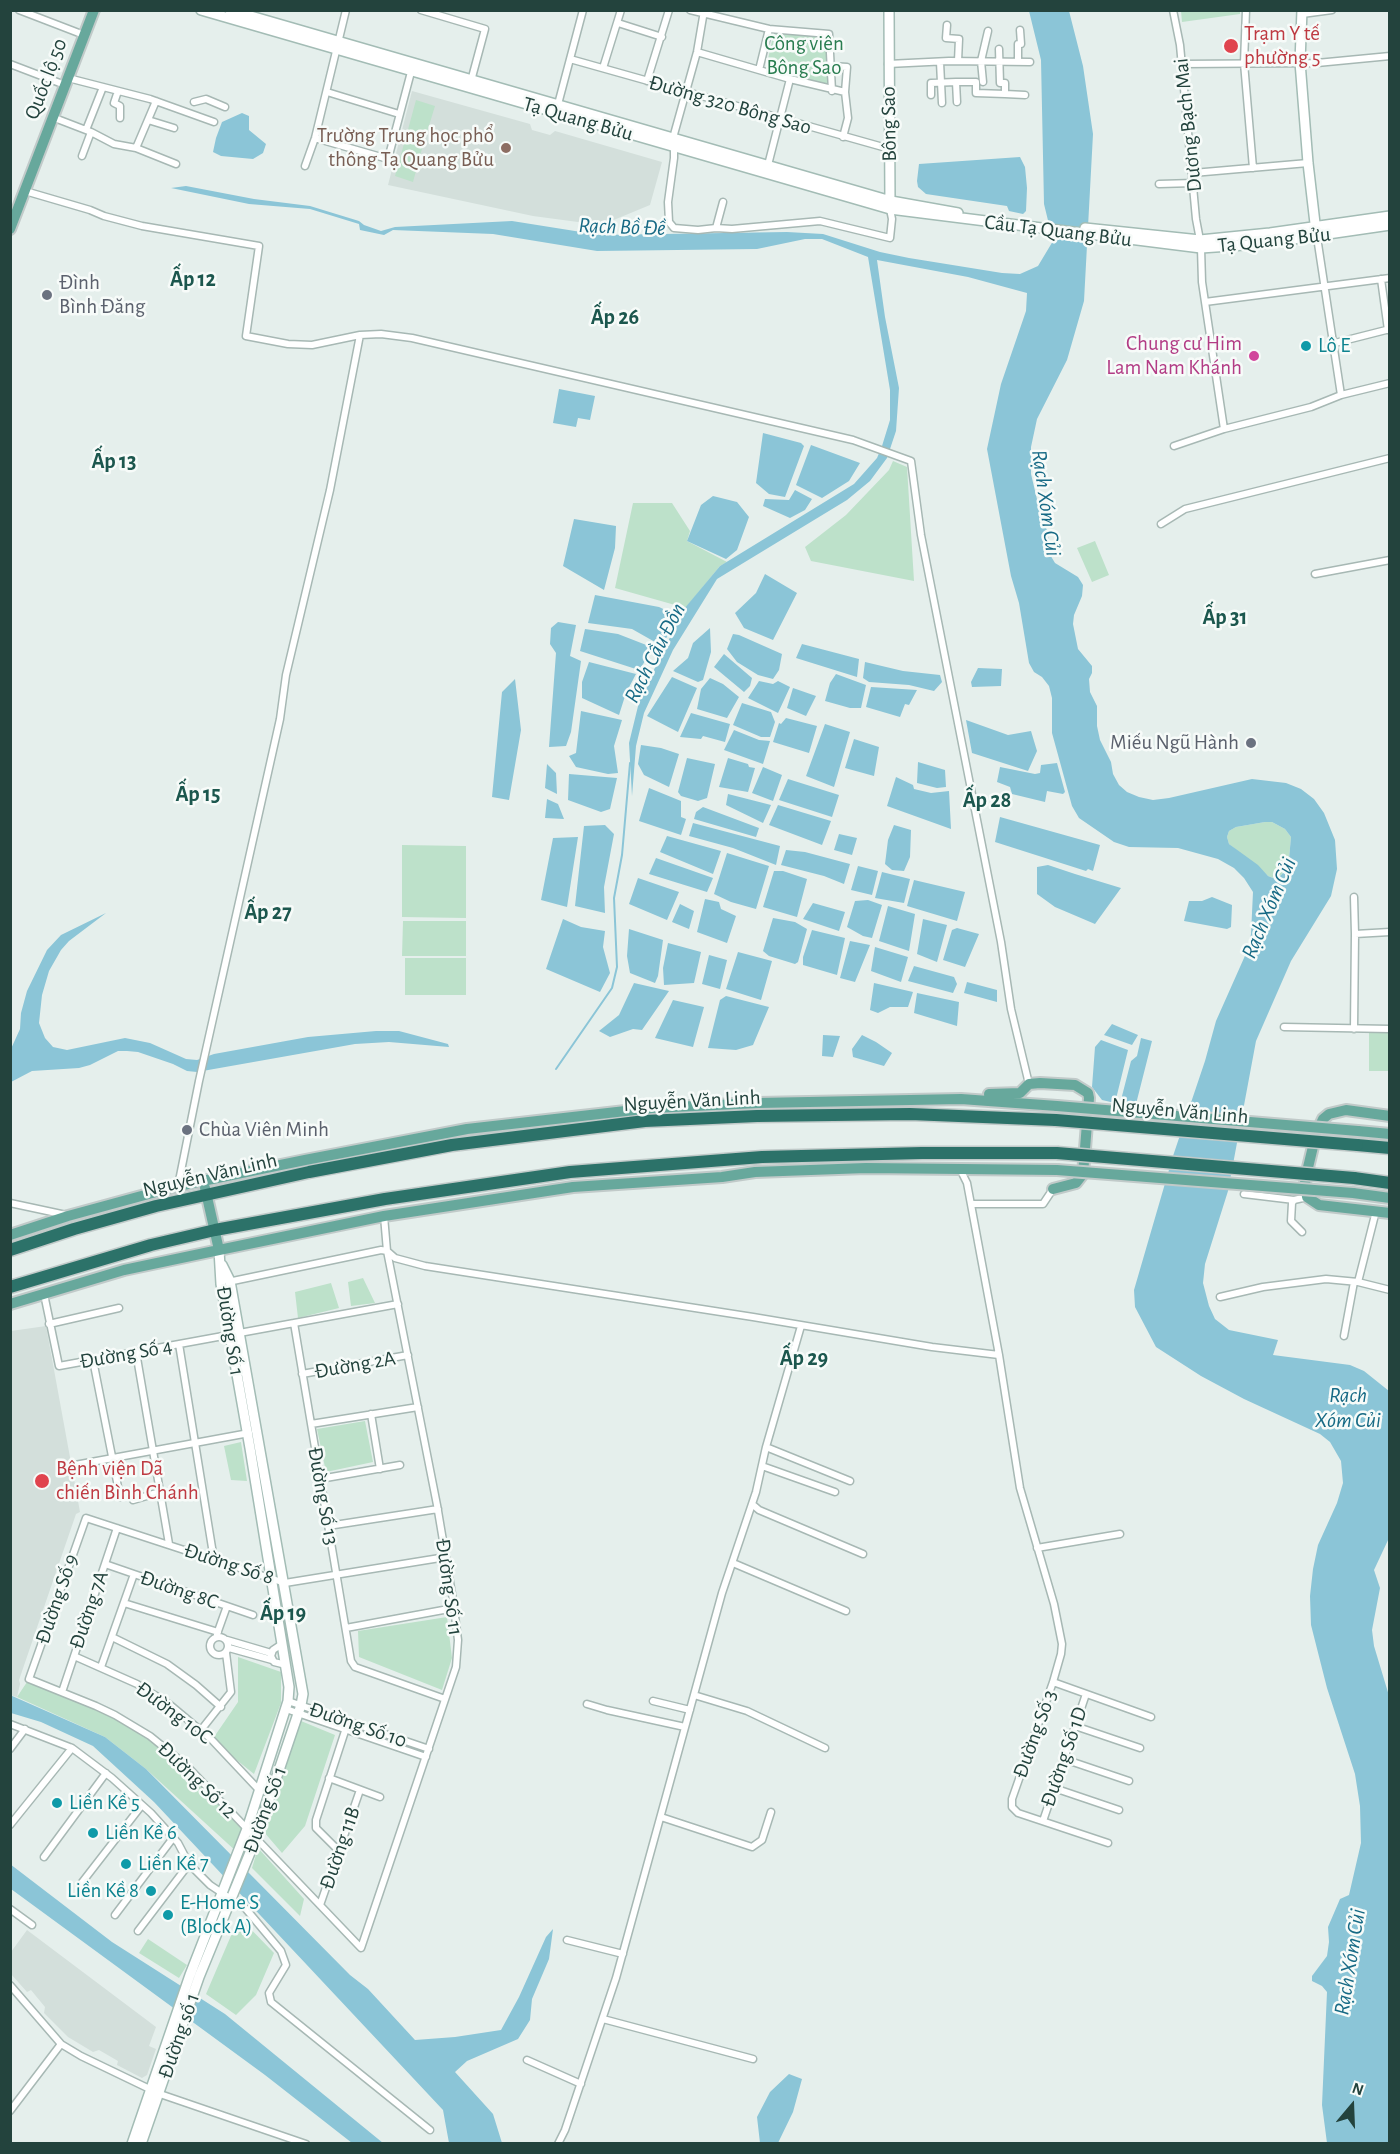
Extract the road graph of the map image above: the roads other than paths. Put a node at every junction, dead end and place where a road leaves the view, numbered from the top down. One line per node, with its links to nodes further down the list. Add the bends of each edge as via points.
1 (94, 10): 22 (main road, Quốc lộ 50)
2 (201, 10): 24 (street, Tạ Quang Bửu)
3 (346, 10): 24 (street)
4 (421, 10): 46 (street, via 485,29)
5 (583, 10): 28 (street)
6 (621, 10): 17 (street)
7 (669, 10): 23 (street)
8 (690, 10): 15 (street)
9 (889, 10): 36 (street, Bông Sao)
10 (1173, 10): 39 (street, Dương Bạch Mai)
11 (1246, 10): 37 (street)
12 (1332, 10): 16 (street)
13 (22, 11): 22 (street)
14 (236, 11): 24 (street, Tạ Quang Bửu)
15 (704, 12): 19 (street); 26 (street)
16 (1302, 12): 35 (street)
17 (618, 23): 23 (street); 41 (street)
18 (947, 25): 29 (street, via 946,38 959,39)
19 (769, 29): 40 (street, via 829,34); 42 (street)
20 (1020, 30): 33 (street)
21 (988, 31): 30 (street)
22 (84, 35): 45 (main road, Quốc lộ 50)
23 (662, 37): 47 (street)
24 (337, 45): 43 (street, Tạ Quang Bửu); 46 (street, Tạ Quang Bửu); 54 (street)
25 (999, 49): 31 (street)
26 (697, 51): 42 (street); 55 (street)
27 (1389, 56): 35 (street)
28 (570, 58): 41 (street, Đường 320 Bông Sao); 65 (street)
29 (958, 61): 30 (street); 32 (street)
30 (981, 61): 31 (street); 49 (street)
31 (998, 61): 33 (street); 57 (street)
32 (940, 62): 36 (street); 50 (street)
33 (1018, 62): 34 (street)
34 (1030, 62)
35 (1300, 62): 37 (street); 80 (street)
36 (888, 63): 78 (street, Bông Sao)
37 (1244, 63): 39 (street); 84 (street)
38 (10, 64): 45 (street)
39 (1182, 64): 85 (street, Dương Bạch Mai)
40 (831, 66): 53 (street); 56 (street, via 847,67)
41 (603, 68): 47 (street, Đường 320 Bông Sao)
42 (759, 70): 44 (street)
43 (411, 72): 65 (street, Tạ Quang Bửu); 66 (street)
44 (790, 79): 53 (street); 69 (street)
45 (66, 81): 51 (street); 67 (main road, Quốc lộ 50)
46 (471, 81): 65 (street, Tạ Quang Bửu)
47 (647, 81): 55 (street, Đường 320 Bông Sao)
48 (956, 82): 50 (street); 57 (street, via 976,82 976,93); 62 (street)
49 (983, 82)
50 (941, 83): 58 (street, via 931,83); 63 (street)
51 (103, 87): 52 (street); 73 (street)
52 (118, 90): 60 (street); 68 (street, via 114,103 120,106)
53 (832, 91): 56 (street)
54 (327, 92): 66 (street); 75 (street)
55 (684, 92): 69 (street, Đường 320 Bông Sao); 76 (street)
56 (845, 92): 74 (street, via 848,118)
57 (1005, 94): 59 (street)
58 (931, 95)
59 (1025, 95)
60 (156, 101): 70 (street); 71 (street)
61 (194, 102): 64 (street, via 206,99)
62 (957, 102)
63 (942, 103)
64 (225, 107)
65 (557, 109): 76 (street, Tạ Quang Bửu)
66 (399, 114): 75 (street, via 388,159)
67 (52, 117): 73 (street); 88 (main road, Quốc lộ 50)
68 (120, 118)
69 (780, 118): 74 (street, Đường 320 Bông Sao); 82 (street)
70 (148, 120): 72 (street); 77 (street)
71 (214, 122)
72 (174, 128)
73 (89, 131): 77 (street, via 114,144); 79 (street)
74 (843, 136): 78 (street, Đường 320 Bông Sao)
75 (315, 138): 83 (street)
76 (673, 142): 82 (street, Tạ Quang Bửu); 90 (street, Tạ Quang Bửu); 95 (street, via 669,222 674,228)
77 (136, 148): 81 (street)
78 (890, 149): 90 (street, Bông Sao)
79 (82, 156)
80 (1308, 163): 84 (street); 94 (street)
81 (176, 164)
82 (768, 165): 90 (street, Tạ Quang Bửu)
83 (305, 166)
84 (1252, 168): 85 (street)
85 (1193, 173): 86 (street, Dương Bạch Mai)
86 (1194, 183): 87 (street); 99 (street, Dương Bạch Mai)
87 (1160, 184)
88 (25, 191): 96 (main road, Quốc lộ 50); 105 (street, via 142,226 259,246 246,336 312,345)
89 (723, 202): 95 (street)
90 (890, 205): 91 (street, Tạ Quang Bửu); 95 (street, Bông Sao, via 890,238 820,221)
91 (957, 216): 98 (street, Cầu Tạ Quang Bửu)
92 (1389, 216): 94 (street, Tạ Quang Bửu)
93 (1389, 225): 97 (street, Tạ Quang Bửu)
94 (1315, 226): 97 (street); 99 (street, Tạ Quang Bửu)
95 (716, 228)
96 (10, 229)
97 (1317, 237): 99 (street, Tạ Quang Bửu); 102 (street)
98 (1159, 241): 99 (street, Tạ Quang Bửu)
99 (1200, 244): 103 (street, Dương Bạch Mai)
100 (1389, 278): 101 (street)
101 (1381, 279): 102 (street); 104 (street)
102 (1325, 286): 103 (street); 106 (street)
103 (1205, 302): 109 (street, Dương Bạch Mai)
104 (1389, 329): 106 (street)
105 (360, 335): 121 (street, via 411,338 853,440 911,461 921,536 1000,933 1011,1009); 131 (street, via 330,490 286,675 280,719)
106 (1335, 343): 108 (street)
107 (1389, 383): 108 (street)
108 (1341, 395): 109 (street)
109 (1224, 429): 110 (street)
110 (1174, 446)
111 (1389, 458): 112 (street, via 1185,509)
112 (1161, 524)
113 (1389, 560): 114 (street)
114 (1315, 574)
115 (1354, 897): 117 (street)
116 (1389, 933): 117 (street)
117 (1355, 934): 119 (street)
118 (1284, 1027): 119 (street)
119 (1354, 1029): 120 (street)
120 (1389, 1029)
121 (1029, 1084): 122 (main road, via 1020,1093 966,1093); 132 (main road, via 1075,1085 1085,1090 1089,1098 1083,1174 1076,1183)
122 (961, 1099): 124 (main road, Nguyễn Văn Linh, bridge); 128 (main road, Nguyễn Văn Linh, via 652,1108 456,1131)
123 (1389, 1116): 135 (main road, via 1346,1110 1323,1119 1307,1164)
124 (1389, 1134)
125 (1389, 1148): 134 (highway, Nguyễn Văn Linh, bridge, via 1056,1120 898,1114 757,1116 645,1121 452,1145)
126 (959, 1168): 127 (main road); 129 (street); 143 (main road, via 755,1172 592,1185)
127 (977, 1168): 129 (street); 136 (main road, bridge, via 1057,1170)
128 (204, 1182): 131 (main road, Nguyễn Văn Linh); 134 (main road)
129 (967, 1183): 139 (street)
130 (1389, 1183): 144 (highway, bridge, via 1057,1153 773,1156 570,1172 385,1199)
131 (178, 1186): 142 (main road, Nguyễn Văn Linh)
132 (1053, 1189): 139 (street, via 1043,1204)
133 (1244, 1194): 137 (street)
134 (207, 1195): 144 (main road); 147 (highway, Nguyễn Văn Linh, via 156,1206)
135 (1308, 1197): 137 (street); 140 (main road, via 1319,1205)
136 (1389, 1198)
137 (1294, 1200): 145 (street, via 1291,1221)
138 (10, 1203): 142 (street)
139 (971, 1204): 168 (street)
140 (1376, 1211): 141 (main road); 152 (street)
141 (1389, 1213)
142 (68, 1216): 146 (main road, Nguyễn Văn Linh)
143 (384, 1216): 148 (main road); 149 (street, Đường Số 11)
144 (215, 1230): 148 (main road); 153 (highway)
145 (1302, 1232)
146 (10, 1235)
147 (10, 1250)
148 (219, 1250): 150 (street, Đường số 1); 155 (main road, via 124,1270)
149 (387, 1251): 151 (street); 158 (street, Đường Số 11); 162 (street, via 395,1258 424,1266)
150 (221, 1263): 151 (street, Đường Số 1)
151 (226, 1282): 163 (street, Đường Số 1); 164 (street, Đường Số 1)
152 (1356, 1282): 154 (street); 156 (street, via 1299,1281); 165 (street)
153 (10, 1287)
154 (1389, 1290)
155 (44, 1294): 157 (main road); 161 (street, Đường Số 4)
156 (1220, 1297)
157 (10, 1304)
158 (398, 1304): 160 (street, Đường Số 4); 169 (street, Đường Số 11)
159 (119, 1308): 161 (street)
160 (294, 1323): 163 (street, Đường Số 4); 171 (street, Đường Số 13)
161 (49, 1324): 170 (street, Đường Số 4, via 59,1366)
162 (801, 1326): 168 (street); 177 (street)
163 (240, 1333): 164 (street, Đường Số 4); 175 (street, Đường Số 1)
164 (230, 1335): 166 (street, Đường Số 4); 175 (street, Đường Số 1)
165 (1344, 1336)
166 (179, 1344): 167 (street, Đường Số 4); 176 (street)
167 (136, 1352): 170 (street, Đường Số 4); 178 (street)
168 (999, 1355): 197 (street, via 1020,1488)
169 (408, 1356): 171 (street, Đường 2A); 172 (street, Đường Số 11)
170 (93, 1360): 179 (street)
171 (303, 1374): 174 (street, Đường Số 13)
172 (418, 1407): 173 (street); 191 (street, Đường Số 11)
173 (371, 1414): 174 (street); 183 (street)
174 (311, 1424): 184 (street, Đường Số 13)
175 (253, 1433): 176 (street); 205 (street, Đường Số 1); 206 (street, Đường Số 1)
176 (194, 1444): 178 (street); 200 (street)
177 (766, 1446): 182 (street); 185 (street)
178 (153, 1452): 179 (street); 186 (street)
179 (113, 1459): 180 (street); 188 (street)
180 (75, 1465)
181 (400, 1465): 183 (street)
182 (762, 1466): 187 (street); 190 (street)
183 (380, 1469): 184 (street)
184 (321, 1479): 193 (street, Đường Số 13)
185 (850, 1481)
186 (160, 1492): 189 (street); 196 (street)
187 (835, 1492)
188 (120, 1497)
189 (133, 1500)
190 (752, 1504): 198 (street); 201 (street)
191 (438, 1509): 193 (street); 199 (street, Đường Số 11)
192 (86, 1518): 194 (street, Đường Số 8); 222 (street, Đường Số 9)
193 (328, 1526): 204 (street, Đường Số 13)
194 (117, 1528): 196 (street, Đường Số 8); 202 (street, Đường 7A)
195 (1120, 1534): 197 (street)
196 (169, 1544): 200 (street, Đường Số 8)
197 (1037, 1548): 223 (street, Đường Số 3, via 1062,1644)
198 (863, 1554)
199 (446, 1557): 204 (street, Đường Số 8); 209 (street, Đường Số 11)
200 (214, 1560): 205 (street, Đường Số 8)
201 (733, 1563): 210 (street); 226 (street)
202 (105, 1564): 203 (street, Đường 8C); 218 (street, Đường 7A)
203 (134, 1574): 207 (street); 208 (street, Đường 8C)
204 (337, 1576): 206 (street, Đường Số 8); 212 (street, Đường Số 13)
205 (272, 1579): 206 (street, Đường Số 8); 216 (street, Đường Số 1)
206 (285, 1583): 215 (street, Đường Số 1)
207 (124, 1603): 213 (street); 214 (street)
208 (227, 1606): 211 (street, Đường 8C); 213 (street)
209 (454, 1608): 212 (street); 227 (street, Đường Số 11, via 456,1667)
210 (846, 1611)
211 (253, 1615)
212 (346, 1628): 227 (street, Đường Số 13, via 355,1667)
213 (217, 1635): 217 (street); 217 (street, via 211,1641 212,1651 220,1655)
214 (112, 1637): 221 (street); 231 (street, via 167,1664)
215 (296, 1642): 216 (street); 232 (street, Đường Số 1, via 303,1694)
216 (282, 1644): 219 (street, via 275,1647); 220 (street, Đường Số 1)
217 (227, 1647): 219 (street); 231 (street, via 231,1692)
218 (74, 1656): 221 (street, Đường 10C); 224 (street, Đường 7A)
219 (272, 1657): 220 (street)
220 (285, 1665): 230 (street, Đường Số 1)
221 (101, 1667): 241 (street, Đường 10C, via 169,1704)
222 (29, 1679): 224 (street, Đường Số 12)
223 (1053, 1682): 225 (street); 260 (street, Đường Số 3, via 1012,1799 1012,1807 1018,1812)
224 (62, 1692): 262 (street, Đường Số 12, via 150,1736 187,1766)
225 (1086, 1694): 234 (street); 237 (street, Đường Số 1D)
226 (694, 1695): 233 (street); 243 (street, via 747,1711)
227 (446, 1699): 246 (street, Đường Số 11)
228 (653, 1701): 233 (street)
229 (587, 1704): 238 (street)
230 (287, 1705): 232 (street, Đường Số 10); 254 (street, Đường Số 1)
231 (221, 1707): 241 (street)
232 (300, 1709): 235 (street, Đường Số 10); 240 (street, Đường Số 10); 264 (street, Đường Số 1)
233 (690, 1710): 238 (street)
234 (1151, 1716)
235 (349, 1722): 240 (street); 246 (street, Đường Số 10)
236 (10, 1724): 239 (street)
237 (1075, 1726): 244 (street); 248 (street, Đường Số 1D)
238 (685, 1727): 259 (street)
239 (25, 1729): 242 (street); 245 (street)
240 (346, 1729): 247 (street, Đường Số 10); 250 (street)
241 (201, 1730): 254 (street, Đường 10C)
242 (72, 1748): 249 (street); 261 (street)
243 (825, 1748)
244 (1140, 1748)
245 (10, 1749)
246 (429, 1749): 247 (street, Đường Số 11)
247 (426, 1757): 278 (street, Đường Số 11)
248 (1064, 1759): 251 (street); 252 (street, Đường Số 1D)
249 (106, 1773): 256 (street); 267 (street)
250 (329, 1778): 253 (street); 266 (street, via 316,1828)
251 (1129, 1781)
252 (1054, 1788): 257 (street); 260 (street, Đường Số 1D)
253 (360, 1790): 255 (street); 266 (street, Đường 11B)
254 (260, 1791): 262 (street, Đường Số 1)
255 (380, 1797)
256 (142, 1805): 263 (street); 269 (street)
257 (1119, 1810)
258 (771, 1812): 259 (street, via 762,1840 752,1847)
259 (661, 1817): 279 (street)
260 (1043, 1821): 265 (street)
261 (10, 1826)
262 (247, 1829): 264 (street, Đường Số 12); 270 (street, Đường Số 1)
263 (173, 1838): 268 (street); 274 (street)
264 (256, 1838): 271 (street, Đường Số 1); 272 (street, Đường Số 12)
265 (1108, 1842)
266 (339, 1851): 272 (street, Đường 11B)
267 (44, 1857)
268 (189, 1864): 270 (street, via 210,1885); 276 (street)
269 (80, 1885)
270 (223, 1891): 271 (street); 280 (street, Đường Số 1)
271 (232, 1897): 280 (street, Đường Số 1); 291 (street, via 285,1958 284,1972 269,1993 272,2002)
272 (320, 1905): 278 (street, Đường Số 12)
273 (10, 1909): 275 (street)
274 (115, 1915)
275 (32, 1925)
276 (138, 1931)
277 (567, 1940): 279 (street)
278 (361, 1948)
279 (623, 1954): 284 (street)
280 (194, 1976): 289 (street, Đường số 1)
281 (10, 1985): 282 (street)
282 (15, 1991): 283 (street); 285 (street)
283 (10, 1997)
284 (603, 2019): 286 (street); 288 (street)
285 (61, 2044): 289 (street); 290 (street)
286 (753, 2059)
287 (527, 2060): 288 (street)
288 (581, 2084): 295 (street)
289 (155, 2092): 292 (street); 293 (street); 294 (street)
290 (10, 2111)
291 (430, 2130)
292 (132, 2144)
293 (141, 2144)
294 (306, 2144)
295 (558, 2144)

